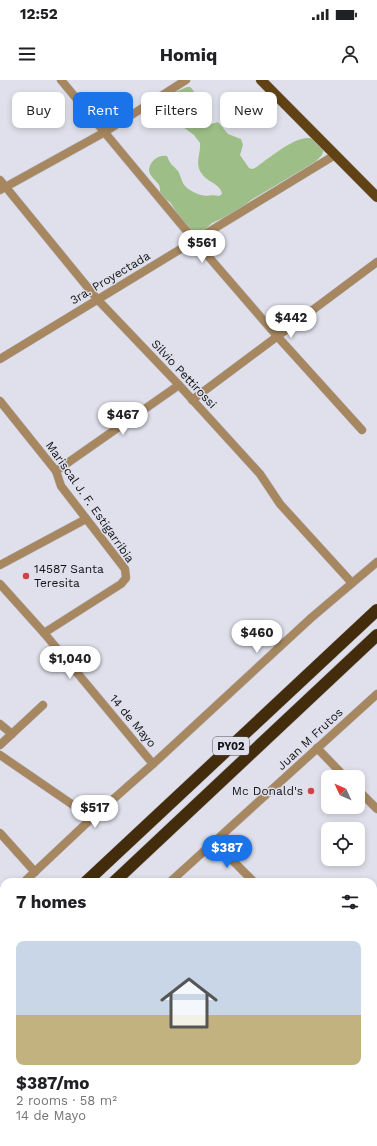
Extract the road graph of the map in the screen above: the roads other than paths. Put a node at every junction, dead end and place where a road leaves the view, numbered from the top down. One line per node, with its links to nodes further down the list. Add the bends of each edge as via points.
1 (61, 80): 4 (street)
2 (186, 80): 4 (street)
3 (261, 80): 5 (main road)
4 (105, 132): 7 (street); 9 (street)
5 (335, 155): 8 (main road); 9 (street, 3ra. Proyectada)
6 (0, 180): 7 (street, Silvio Pettirossi)
7 (3, 189): 11 (street, Silvio Pettirossi)
8 (377, 197)
9 (195, 241): 11 (street, 3ra. Proyectada); 12 (street)
10 (377, 262): 12 (street)
11 (98, 300): 13 (street, 3ra. Proyectada); 14 (street, Silvio Pettirossi)
12 (277, 336): 15 (street); 17 (street)
13 (0, 359)
14 (179, 385): 15 (street, Silvio Pettirossi); 18 (street)
15 (192, 400): 23 (street, Silvio Pettirossi, via 260,474 280,504)
16 (0, 401): 18 (street, Mariscal J. F. Estigarribia)
17 (362, 430)
18 (56, 471): 19 (street, Mariscal J. F. Estigarribia, via 61,486)
19 (86, 518): 21 (street); 25 (street, Mariscal J. F. Estigarribia, via 125,569 126,578 121,584)
20 (377, 562): 23 (street)
21 (0, 565)
22 (0, 584): 25 (street, 14 de Mayo)
23 (352, 584): 34 (street, via 311,618)
24 (377, 610): 43 (highway, PY02)
25 (44, 633): 34 (street, 14 de Mayo)
26 (377, 635): 44 (highway, PY02)
27 (377, 694): 32 (street, Juan M Frutos)
28 (43, 705): 30 (street)
29 (0, 724): 30 (street)
30 (12, 734): 31 (street)
31 (0, 745)
32 (317, 748): 35 (street); 40 (street, Juan M Frutos)
33 (0, 755): 38 (street)
34 (154, 764): 38 (street)
35 (338, 770)
36 (365, 797): 37 (street)
37 (377, 809)
38 (92, 818): 41 (street)
39 (0, 834): 41 (street)
40 (214, 842): 45 (street, Juan M Frutos); 46 (street)
41 (35, 872): 42 (street)
42 (28, 878)
43 (90, 878)
44 (118, 878)
45 (174, 878)
46 (250, 878)

